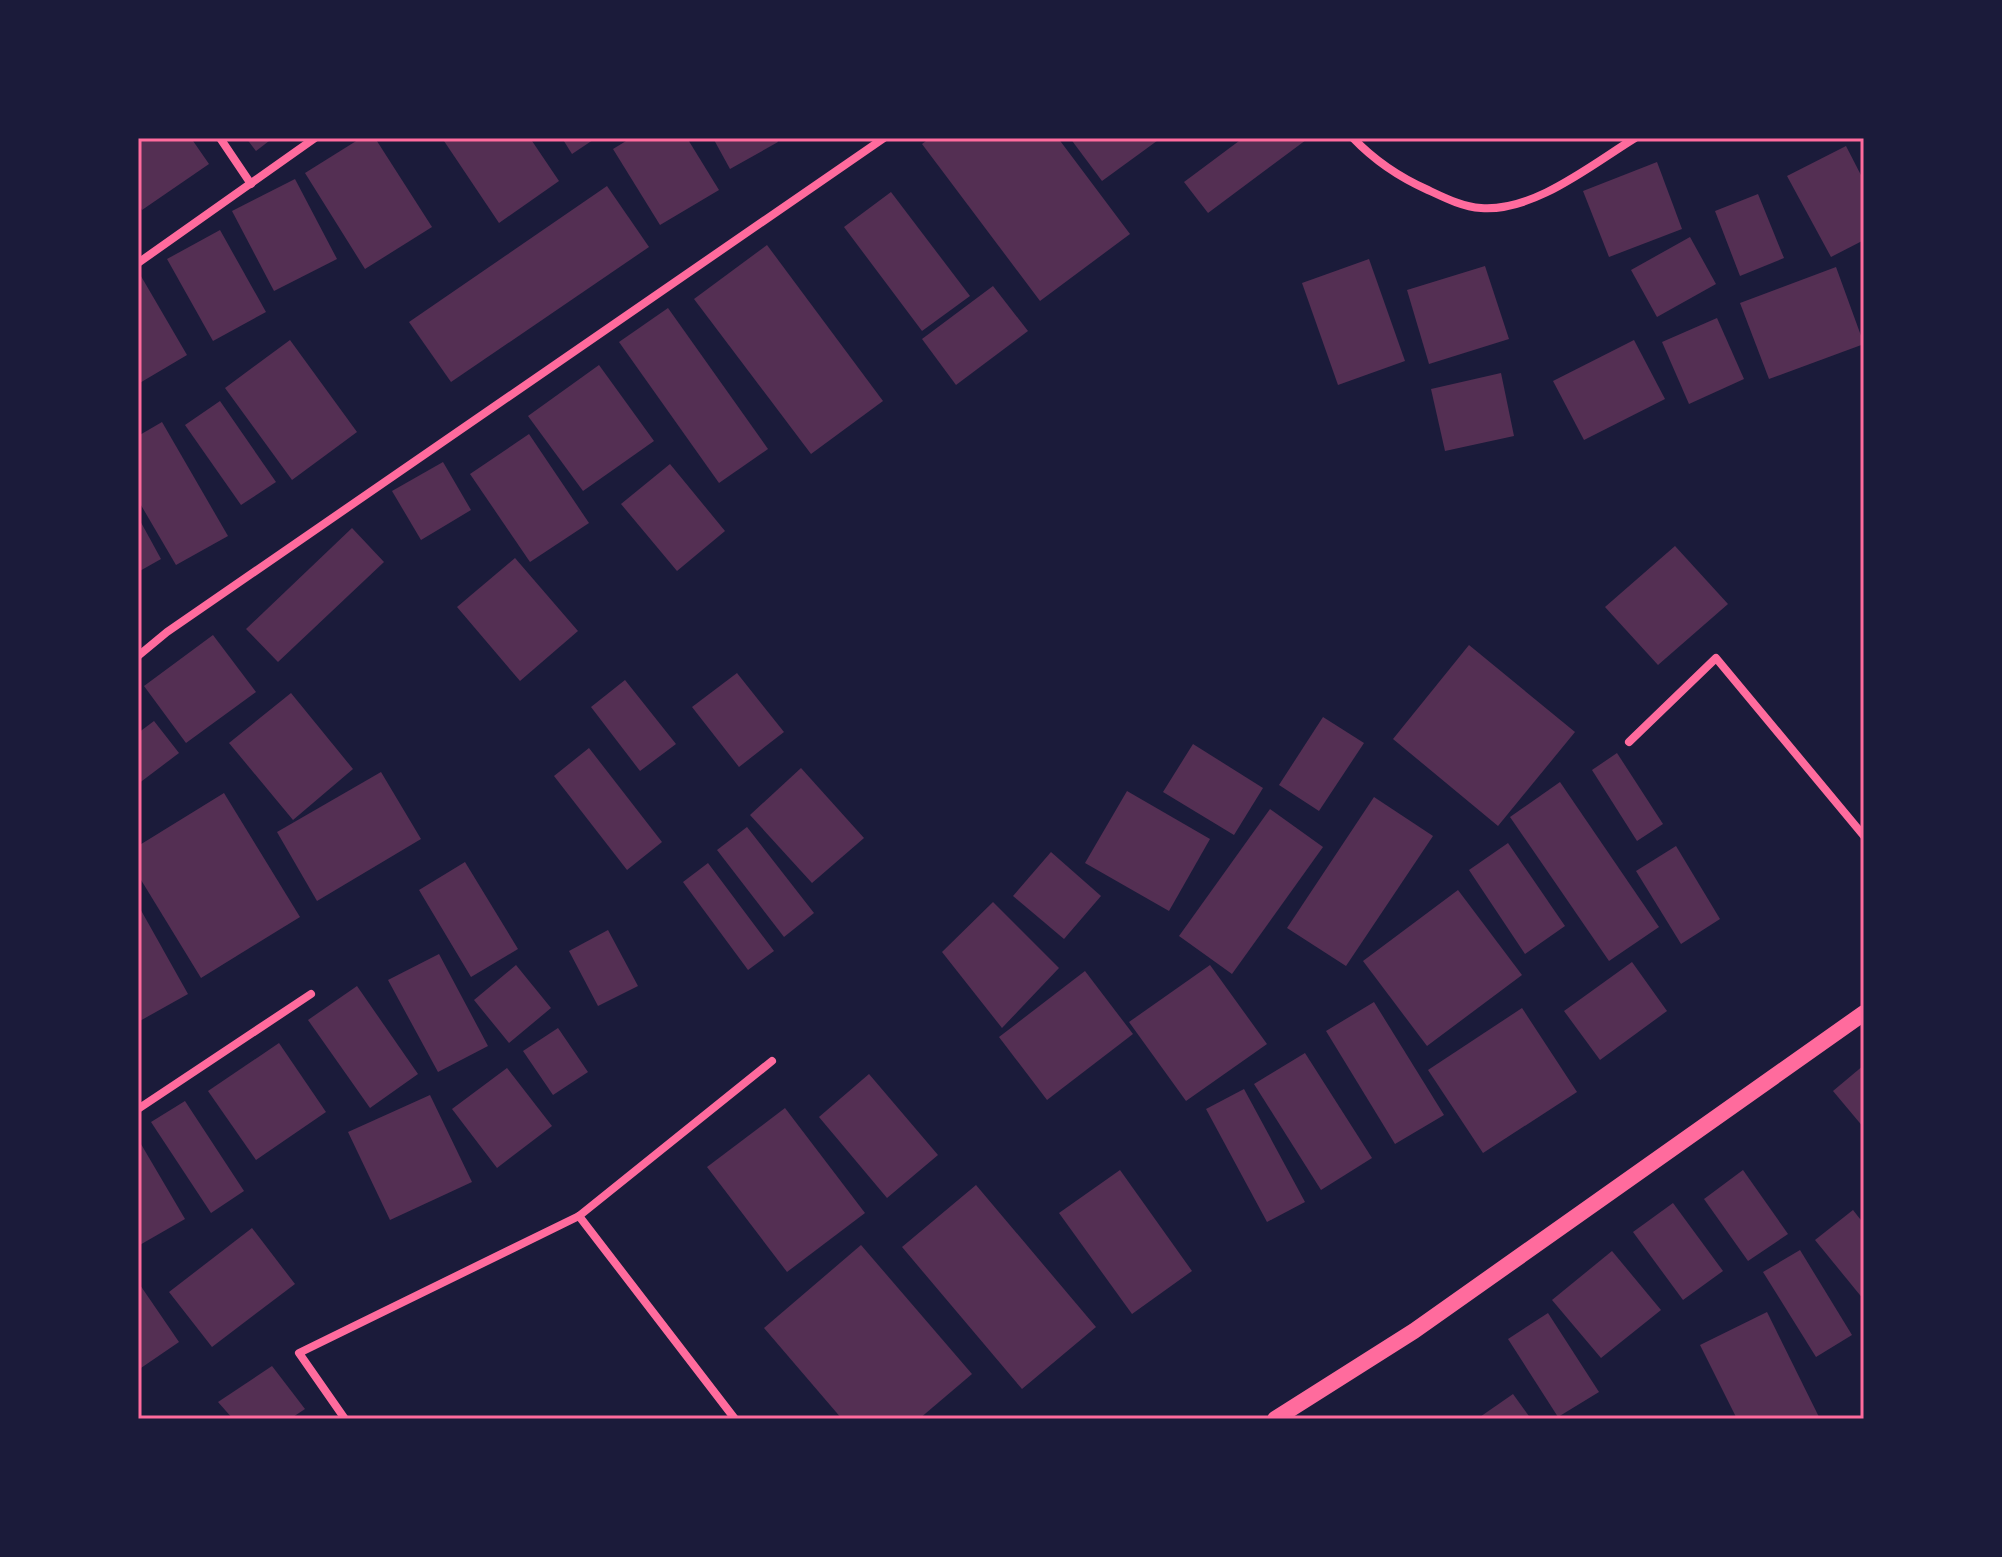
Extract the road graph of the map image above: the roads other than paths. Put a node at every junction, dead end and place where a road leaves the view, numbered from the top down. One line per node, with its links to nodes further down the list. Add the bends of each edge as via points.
1 (220, 138): 6 (street)
2 (315, 138): 6 (street)
3 (884, 138): 8 (street)
4 (1635, 138): 5 (street, via 1533,200 1504,208 1451,201 1386,166)
5 (1354, 140)
6 (251, 184): 7 (street)
7 (138, 263)
8 (138, 656)
9 (1629, 742): 10 (street, via 1716,658)
10 (1864, 836)
11 (311, 994): 14 (street)
12 (1864, 1013): 18 (main road, via 1414,1331)
13 (772, 1061): 15 (street)
14 (138, 1109)
15 (579, 1216): 16 (street, via 299,1353); 17 (street)
16 (345, 1419)
17 (735, 1419)
18 (1275, 1419)

